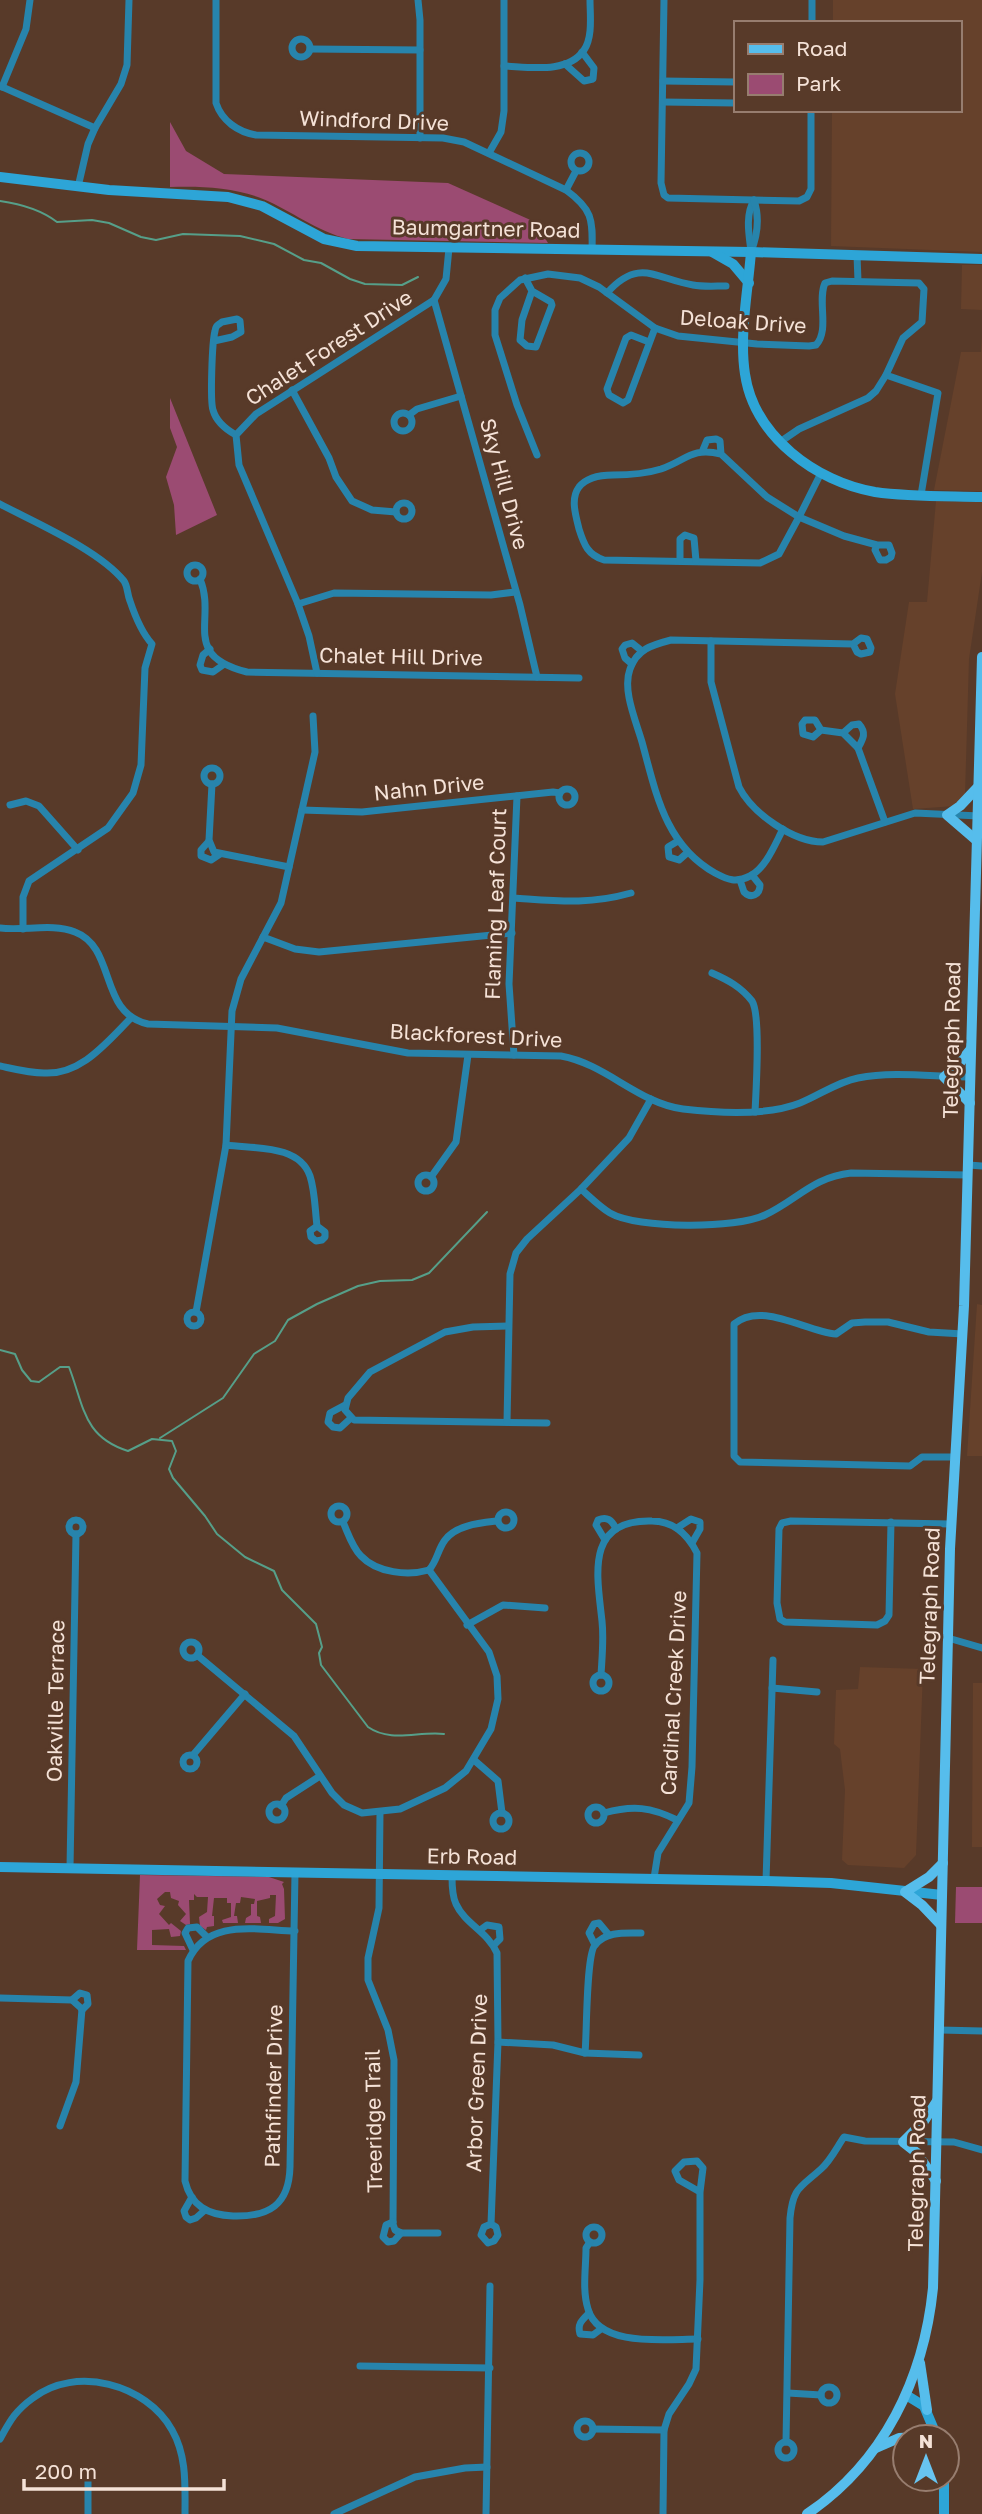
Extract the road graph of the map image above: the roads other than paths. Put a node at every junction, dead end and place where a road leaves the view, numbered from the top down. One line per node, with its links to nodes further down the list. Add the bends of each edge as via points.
1 (30, 0): 17 (street, via 26,29)
2 (129, 0): 21 (street, via 127,65 121,84)
3 (216, 0): 22 (street, Windford Drive, via 216,103 230,124 256,135)
4 (418, 0): 11 (street)
5 (504, 0): 14 (street)
6 (590, 0): 12 (street, via 588,39)
7 (664, 0): 15 (street)
8 (812, 0): 9 (street)
9 (812, 21)
10 (310, 49): 11 (street)
11 (419, 50): 22 (street)
12 (582, 51): 13 (street); 13 (street, via 594,68 593,79 584,81)
13 (565, 64): 14 (street)
14 (504, 66): 23 (street, via 501,132)
15 (663, 81): 16 (street); 18 (street)
16 (734, 82)
17 (1, 86): 21 (street)
18 (663, 102): 19 (street); 28 (street, via 664,195 673,200)
19 (734, 103)
20 (811, 112): 28 (street, via 810,193 799,201)
21 (94, 128): 26 (street)
22 (420, 138): 23 (street, Windford Drive, via 464,142)
23 (489, 153): 27 (street, Windford Drive)
24 (576, 171): 27 (street)
25 (0, 177): 26 (street, Baumgartner Road)
26 (78, 187): 29 (street, Baumgartner Road, via 228,197 261,206 335,243)
27 (566, 190): 30 (street, Windford Drive, via 589,213)
28 (754, 200): 32 (street, via 757,236)
29 (449, 248): 30 (street, Baumgartner Road); 41 (street, Chalet Forest Drive, via 446,279)
30 (592, 250): 31 (street, Baumgartner Road)
31 (711, 251): 32 (street, Baumgartner Road); 37 (street, via 733,264)
32 (751, 252): 33 (street, Baumgartner Road); 37 (street)
33 (857, 255): 34 (street, Baumgartner Road); 36 (street)
34 (982, 258)
35 (525, 278): 39 (street); 40 (street, Deloak Drive, via 548,274 580,278); 54 (street, Deloak Drive, via 500,298 495,335)
36 (858, 281): 45 (street, Deloak Drive, via 825,283 822,334 816,345); 46 (street, Deloak Drive, via 919,282 923,286 922,322 904,338)
37 (749, 283): 45 (street)
38 (726, 286): 40 (street, via 692,285 639,273 619,280)
39 (532, 291): 39 (street, via 552,305 536,347 520,340)
40 (607, 293): 42 (street, Deloak Drive)
41 (434, 300): 47 (street, Chalet Forest Drive); 48 (street, Sky Hill Drive)
42 (655, 328): 44 (street); 45 (street, Deloak Drive, via 678,336)
43 (214, 341): 50 (street, via 212,408)
44 (649, 342): 44 (street, via 631,335 626,338 607,388 609,396 628,400)
45 (744, 342): 51 (street, via 748,390 764,423)
46 (886, 375): 51 (street, via 868,398); 56 (street, via 938,393)
47 (292, 390): 50 (street, Chalet Forest Drive, via 256,414); 59 (street, via 352,501 372,510)
48 (461, 396): 49 (street); 65 (street, Sky Hill Drive)
49 (409, 415)
50 (236, 435): 66 (street, Chalet Forest Drive, via 239,465)
51 (780, 442): 55 (street)
52 (702, 452): 53 (street); 53 (street, via 707,440 716,439 722,444); 62 (street, via 639,474 594,477 574,496 580,533 594,556)
53 (721, 454): 60 (street, via 768,497)
54 (537, 455)
55 (821, 472): 56 (street, via 873,491); 60 (street)
56 (922, 495): 57 (street)
57 (982, 497)
58 (0, 504): 94 (street, via 113,570 126,585 144,635 152,644 145,668 141,765 133,793 117,817)
59 (396, 512)
60 (799, 517): 61 (street); 63 (street, via 773,558 753,563)
61 (877, 545)
62 (680, 561): 63 (street); 63 (street, via 680,539 685,535 694,538)
63 (696, 561)
64 (200, 579): 69 (street, Chalet Hill Drive, via 204,634)
65 (515, 592): 66 (street, via 334,593); 75 (street, Sky Hill Drive)
66 (298, 604): 74 (street, Chalet Forest Drive)
67 (711, 641): 68 (street); 70 (street, via 671,640); 90 (street, via 711,682 739,787 755,810)
68 (853, 644)
69 (210, 649): 73 (street, Chalet Hill Drive); 73 (street, Chalet Hill Drive, via 200,665 202,670 213,672)
70 (642, 651): 72 (street); 72 (street, via 632,643 625,645 625,658)
71 (982, 657): 82 (main road, Telegraph Road)
72 (632, 664): 93 (street, via 628,682 631,701 662,811)
73 (223, 665): 74 (street, Chalet Hill Drive, via 247,672)
74 (317, 673): 75 (street, Chalet Hill Drive)
75 (537, 677): 76 (street, Chalet Hill Drive)
76 (579, 678)
77 (313, 716): 86 (street, via 315,752)
78 (821, 730): 79 (street)
79 (843, 733): 80 (street); 80 (street, via 859,724 864,737)
80 (858, 748): 89 (street)
81 (212, 784): 92 (street)
82 (980, 791): 87 (main road); 88 (main road, Telegraph Road)
83 (560, 793): 84 (street, Nahn Drive)
84 (517, 796): 86 (street, Nahn Drive, via 362,813); 101 (street, Flaming Leaf Court)
85 (10, 805): 94 (street, via 26,801 39,806)
86 (302, 810): 97 (street)
87 (947, 815): 88 (street); 89 (street, via 915,813); 91 (main road)
88 (979, 816): 91 (main road, Telegraph Road)
89 (885, 822): 90 (street, via 823,842)
90 (783, 829): 98 (street)
91 (979, 837): 109 (main road, Telegraph Road)
92 (209, 841): 95 (street); 95 (street, via 201,856 211,860)
93 (678, 841): 96 (street); 96 (street, via 668,847 669,858 679,860)
94 (78, 850): 103 (street, via 29,881 23,897)
95 (220, 853): 97 (street)
96 (687, 853): 99 (street, via 728,880)
97 (289, 867): 105 (street, via 281,903)
98 (752, 875): 99 (street); 99 (street, via 760,885 755,895 744,892)
99 (740, 880)
100 (631, 893): 101 (street, via 584,902)
101 (514, 898): 104 (street, Flaming Leaf Court)
102 (0, 929): 103 (street)
103 (23, 929): 107 (street, via 64,929 88,939 118,1005)
104 (512, 933): 105 (street, via 319,952); 112 (street, Flaming Leaf Court, via 509,984)
105 (263, 937): 108 (street, via 241,979)
106 (712, 973): 118 (street, via 735,983 754,1004)
107 (130, 1019): 108 (street, Blackforest Drive, via 148,1024); 113 (street, via 93,1055 69,1070 45,1074)
108 (230, 1026): 111 (street, Blackforest Drive, via 287,1030 387,1051); 119 (street)
109 (977, 1028): 110 (main road, Telegraph Road)
110 (971, 1049): 114 (main road); 115 (main road, Telegraph Road)
111 (468, 1055): 112 (street, Blackforest Drive); 122 (street, via 456,1142)
112 (514, 1055): 116 (street, Blackforest Drive, via 575,1059)
113 (0, 1066)
114 (944, 1077): 115 (street, Blackforest Drive); 117 (main road); 118 (street, Blackforest Drive, via 855,1078 793,1105)
115 (970, 1077): 117 (main road, Telegraph Road)
116 (652, 1100): 118 (street, Blackforest Drive, via 686,1109); 123 (street, via 629,1138)
117 (970, 1103): 121 (main road, Telegraph Road)
118 (755, 1112)
119 (226, 1145): 124 (street, via 289,1153 304,1164); 125 (street)
120 (982, 1166): 121 (street)
121 (968, 1170): 123 (street, via 835,1175 768,1214 738,1224 641,1223 610,1213); 127 (main road, Telegraph Road)
122 (431, 1177)
123 (581, 1189): 126 (street, via 516,1253 510,1274)
124 (317, 1226)
125 (196, 1312)
126 (508, 1326): 128 (street, via 445,1332 370,1373); 130 (street)
127 (963, 1334): 132 (main road, Telegraph Road); 132 (street, via 865,1322 852,1323 836,1334 817,1332 779,1317 756,1316 734,1324 734,1455 740,1462 910,1466 922,1457)
128 (345, 1404): 129 (street); 129 (street, via 330,1413 328,1422 340,1428)
129 (351, 1418): 130 (street)
130 (507, 1422): 131 (street)
131 (547, 1423)
132 (955, 1457): 136 (main road, Telegraph Road)
133 (498, 1521): 142 (street, via 454,1532)
134 (343, 1522): 142 (street, via 354,1546 373,1566 397,1572)
135 (891, 1522): 135 (street, via 889,1615 885,1621 877,1625 780,1619 777,1590 782,1523); 136 (street)
136 (951, 1524): 145 (main road, Telegraph Road)
137 (677, 1528): 138 (street, Cardinal Creek Drive, via 641,1521); 141 (street); 141 (street, Cardinal Creek Drive, via 691,1520 700,1522)
138 (616, 1529): 140 (street); 140 (street, Cardinal Creek Drive, via 607,1518 598,1520 596,1525)
139 (76, 1534): 163 (street, Oakville Terrace)
140 (605, 1540): 149 (street, Cardinal Creek Drive, via 596,1567 603,1640)
141 (692, 1543): 160 (street, Cardinal Creek Drive, via 697,1565 692,1767 689,1803)
142 (429, 1570): 144 (street)
143 (545, 1608): 144 (street, via 503,1605)
144 (467, 1625): 154 (street, via 489,1652 497,1676 491,1729)
145 (948, 1638): 146 (street); 161 (main road, Telegraph Road)
146 (982, 1648)
147 (197, 1655): 152 (street)
148 (773, 1660): 150 (street)
149 (601, 1675)
150 (772, 1688): 151 (street); 168 (street)
151 (817, 1692)
152 (245, 1694): 153 (street); 155 (street, via 294,1736)
153 (193, 1755)
154 (474, 1760): 157 (street, via 446,1788 400,1809); 158 (street, via 498,1781)
155 (320, 1776): 156 (street); 157 (street, via 352,1810)
156 (281, 1806)
157 (380, 1812): 165 (street, Treeridge Trail)
158 (502, 1813)
159 (604, 1813): 160 (street, via 628,1808 658,1810)
160 (677, 1820): 167 (street, Cardinal Creek Drive, via 657,1853)
161 (943, 1863): 169 (main road); 170 (main road, Telegraph Road)
162 (0, 1867): 163 (street, Erb Road)
163 (70, 1868): 164 (street, Erb Road)
164 (295, 1873): 165 (street, Erb Road); 173 (street, Pathfinder Drive)
165 (379, 1875): 166 (street, Erb Road); 197 (street, Treeridge Trail, via 368,1980 388,2030 394,2060)
166 (452, 1876): 167 (street, Erb Road); 172 (street, Arbor Green Drive, via 456,1904)
167 (654, 1878): 168 (street, Erb Road)
168 (766, 1881): 169 (street, Erb Road)
169 (905, 1892): 170 (street, Erb Road); 171 (main road)
170 (942, 1895): 171 (main road, Telegraph Road)
171 (942, 1925): 183 (main road, Telegraph Road)
172 (480, 1930): 177 (street, Arbor Green Drive); 177 (street, Arbor Green Drive, via 487,1925 499,1927 500,1938)
173 (295, 1931): 176 (street, Pathfinder Drive, via 227,1929); 196 (street, Pathfinder Drive, via 288,2187 276,2205 252,2217)
174 (641, 1933): 175 (street)
175 (609, 1935): 178 (street); 178 (street, via 603,1925 594,1924 589,1933)
176 (207, 1937): 179 (street); 179 (street, Pathfinder Drive, via 197,1927 188,1928 185,1933)
177 (494, 1945): 185 (street, Arbor Green Drive)
178 (594, 1945): 186 (street, via 588,1967)
179 (193, 1951): 195 (street, Pathfinder Drive, via 187,1974 185,2180)
180 (0, 1998): 181 (street)
181 (72, 2000): 182 (street); 182 (street, via 80,1993 87,1995 88,2004)
182 (82, 2010): 189 (street, via 76,2082)
183 (940, 2030): 184 (street); 188 (main road, Telegraph Road)
184 (982, 2031)
185 (498, 2042): 186 (street, via 553,2045); 198 (street, Arbor Green Drive)
186 (585, 2053): 187 (street)
187 (639, 2055)
188 (938, 2098): 190 (main road); 191 (main road, Telegraph Road)
189 (60, 2126)
190 (903, 2142): 191 (street); 193 (main road, via 917,2153); 209 (street, via 844,2137 821,2169 795,2192 790,2218)
191 (937, 2142): 192 (street); 193 (main road, Telegraph Road)
192 (982, 2150)
193 (936, 2181): 206 (main road, Telegraph Road, via 932,2300)
194 (700, 2192): 194 (street, via 702,2168 696,2161 684,2162 676,2171 679,2180); 205 (street)
195 (192, 2197): 196 (street); 196 (street, Pathfinder Drive, via 184,2211 186,2217 196,2218)
196 (205, 2210)
197 (393, 2222): 200 (street, Treeridge Trail); 200 (street, Treeridge Trail, via 386,2225 383,2237 388,2242)
198 (491, 2224)
199 (438, 2233): 200 (street)
200 (401, 2234)
201 (590, 2242): 203 (street, via 585,2291)
202 (490, 2286): 208 (street)
203 (589, 2313): 204 (street); 204 (street, via 580,2321 580,2334 593,2335)
204 (601, 2329): 205 (street, via 630,2338)
205 (698, 2339): 215 (street, via 696,2369)
206 (920, 2360): 211 (main road, Telegraph Road); 212 (main road)
207 (360, 2365): 208 (street)
208 (490, 2368): 220 (street)
209 (788, 2393): 210 (street); 217 (street)
210 (821, 2395)
211 (906, 2395): 212 (street); 219 (main road, Telegraph Road)
212 (926, 2410): 213 (street)
213 (931, 2423)
214 (593, 2429): 215 (street)
215 (664, 2430): 227 (street)
216 (0, 2439): 224 (street, via 7,2422 28,2402 61,2384 88,2382 121,2388 153,2407 172,2430 185,2470)
217 (786, 2442)
218 (891, 2442): 219 (main road)
219 (877, 2448): 228 (main road, Telegraph Road, via 843,2485)
220 (487, 2467): 225 (street, via 415,2477); 226 (street)
221 (88, 2477): 223 (street)
222 (944, 2493): 229 (street)
223 (88, 2514)
224 (185, 2514)
225 (334, 2514)
226 (486, 2514)
227 (663, 2514)
228 (807, 2514)
229 (944, 2514)

